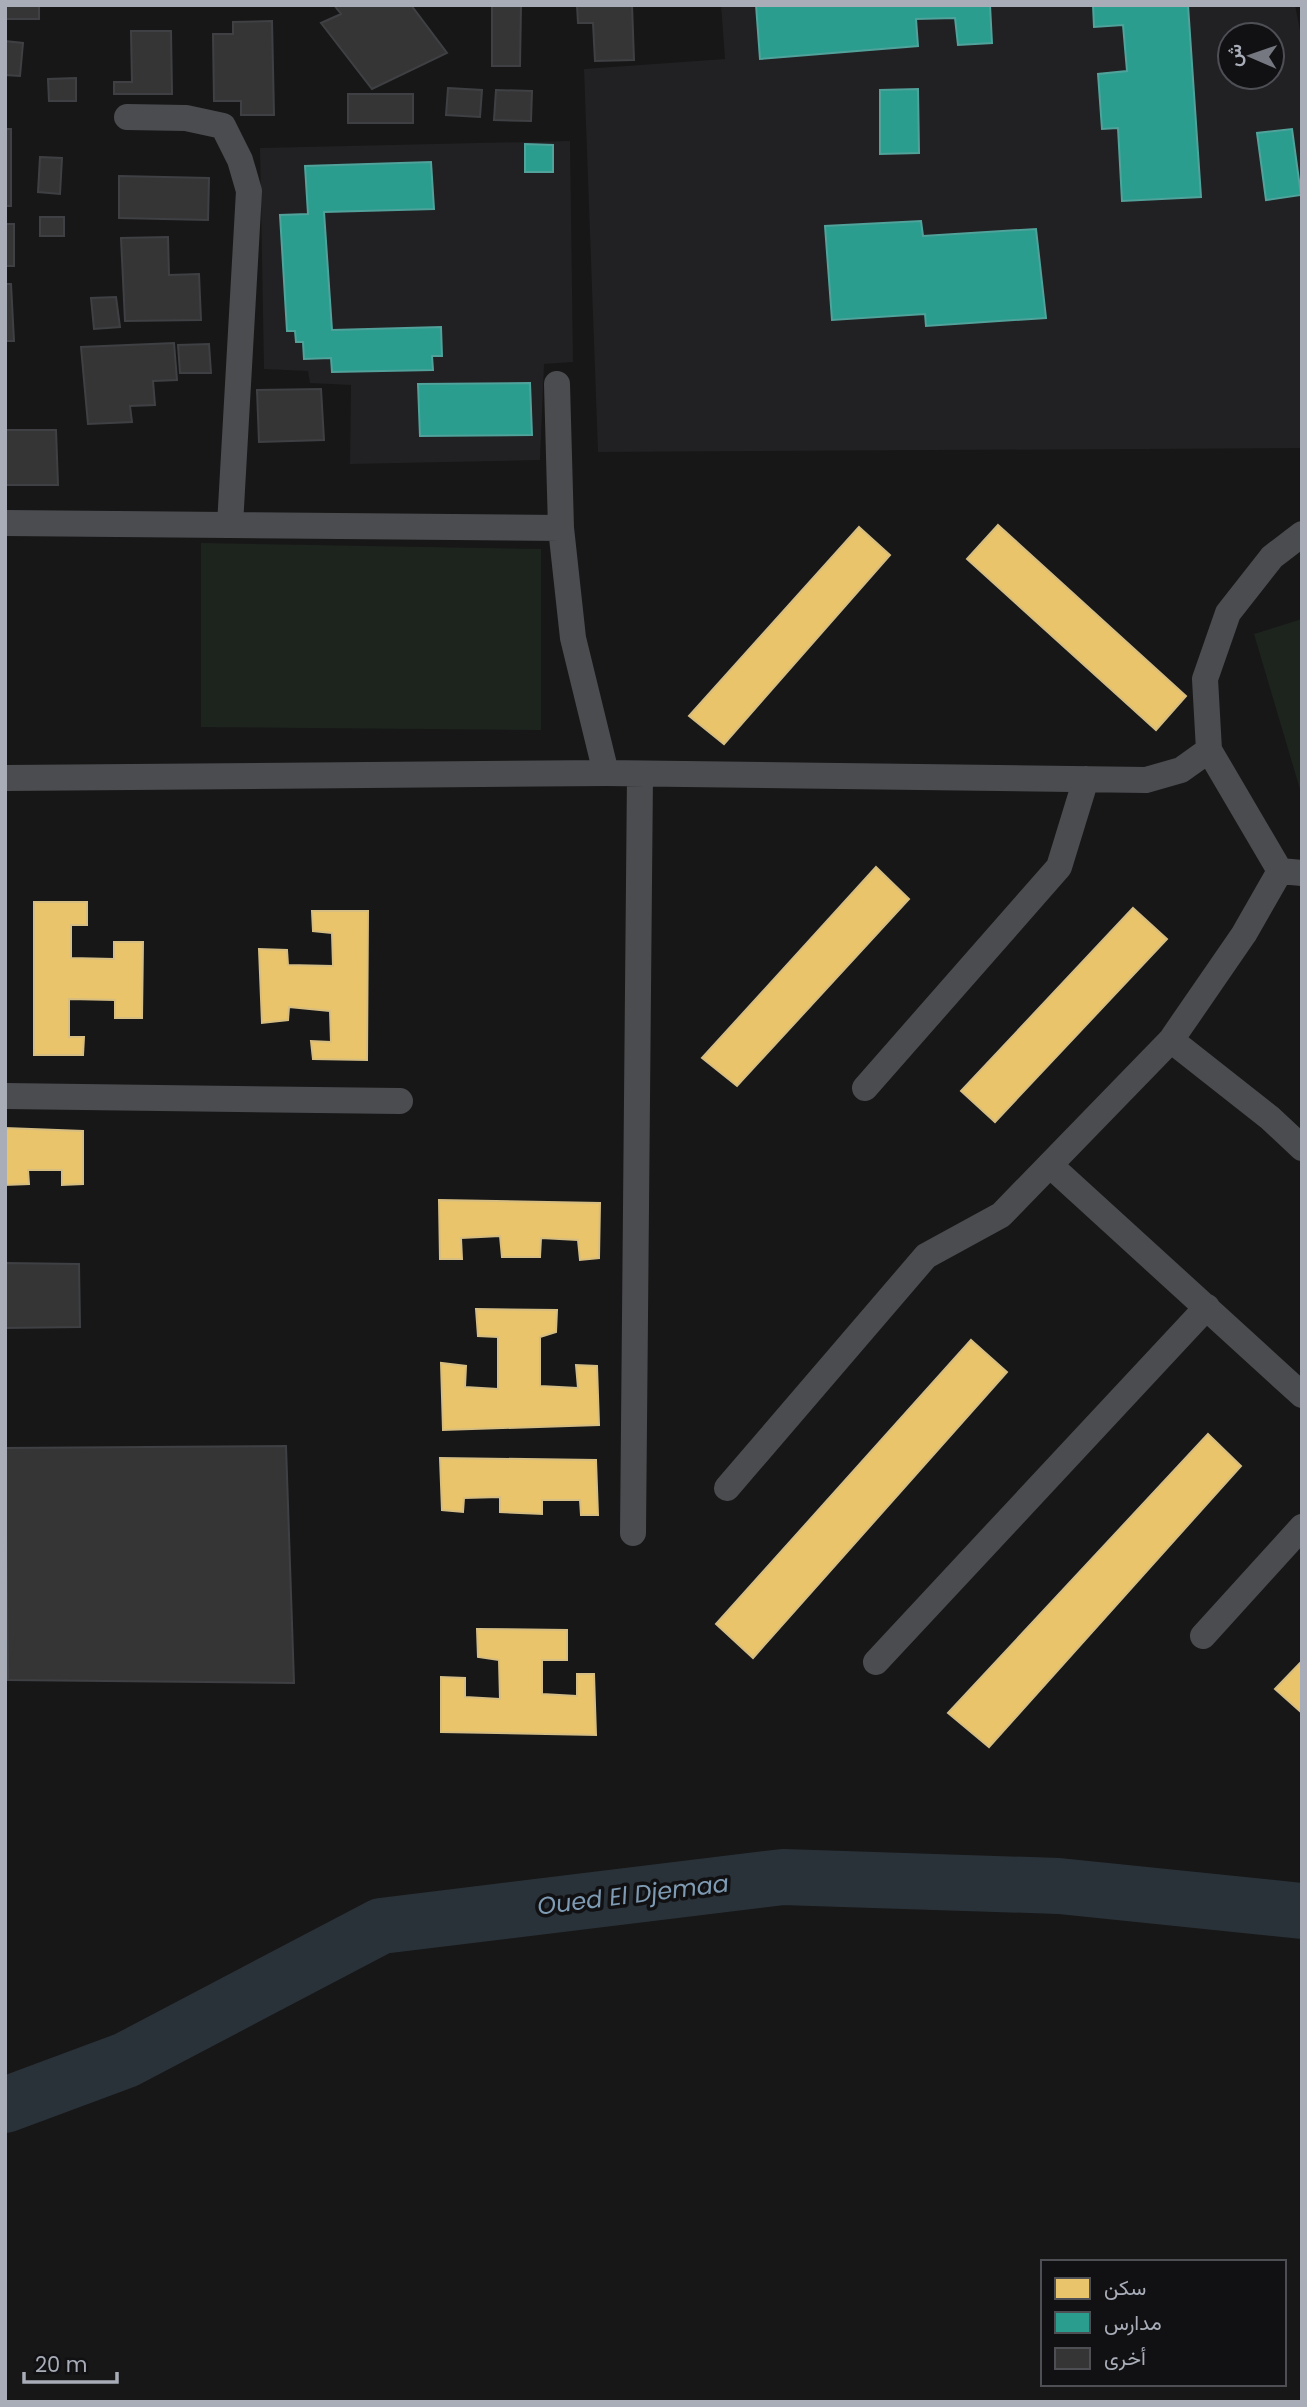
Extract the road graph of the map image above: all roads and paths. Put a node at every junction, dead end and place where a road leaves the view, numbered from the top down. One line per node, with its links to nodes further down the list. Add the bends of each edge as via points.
1 (127, 117): 4 (street, via 186,118 223,125 246,181)
2 (557, 384): 5 (street)
3 (5, 523): 4 (street)
4 (230, 525): 5 (street)
5 (561, 528): 8 (street, via 573,638)
6 (1302, 534): 7 (street, via 1272,557 1228,613 1205,679)
7 (1209, 750): 11 (street, via 1181,769 1146,780); 12 (street)
8 (606, 773): 9 (street); 10 (street)
9 (640, 774): 11 (street); 23 (street)
10 (5, 778)
11 (1086, 779): 14 (street, via 1059,867)
12 (1291, 872): 13 (street)
13 (1171, 1040): 17 (street); 18 (street)
14 (865, 1088)
15 (5, 1096): 16 (street)
16 (400, 1101)
17 (1302, 1148)
18 (1051, 1166): 19 (street); 21 (street, via 1000,1215 926,1256)
19 (1207, 1307): 20 (street); 25 (street)
20 (1302, 1395)
21 (727, 1489)
22 (1302, 1527): 24 (street)
23 (633, 1533)
24 (1203, 1636)
25 (876, 1662)

